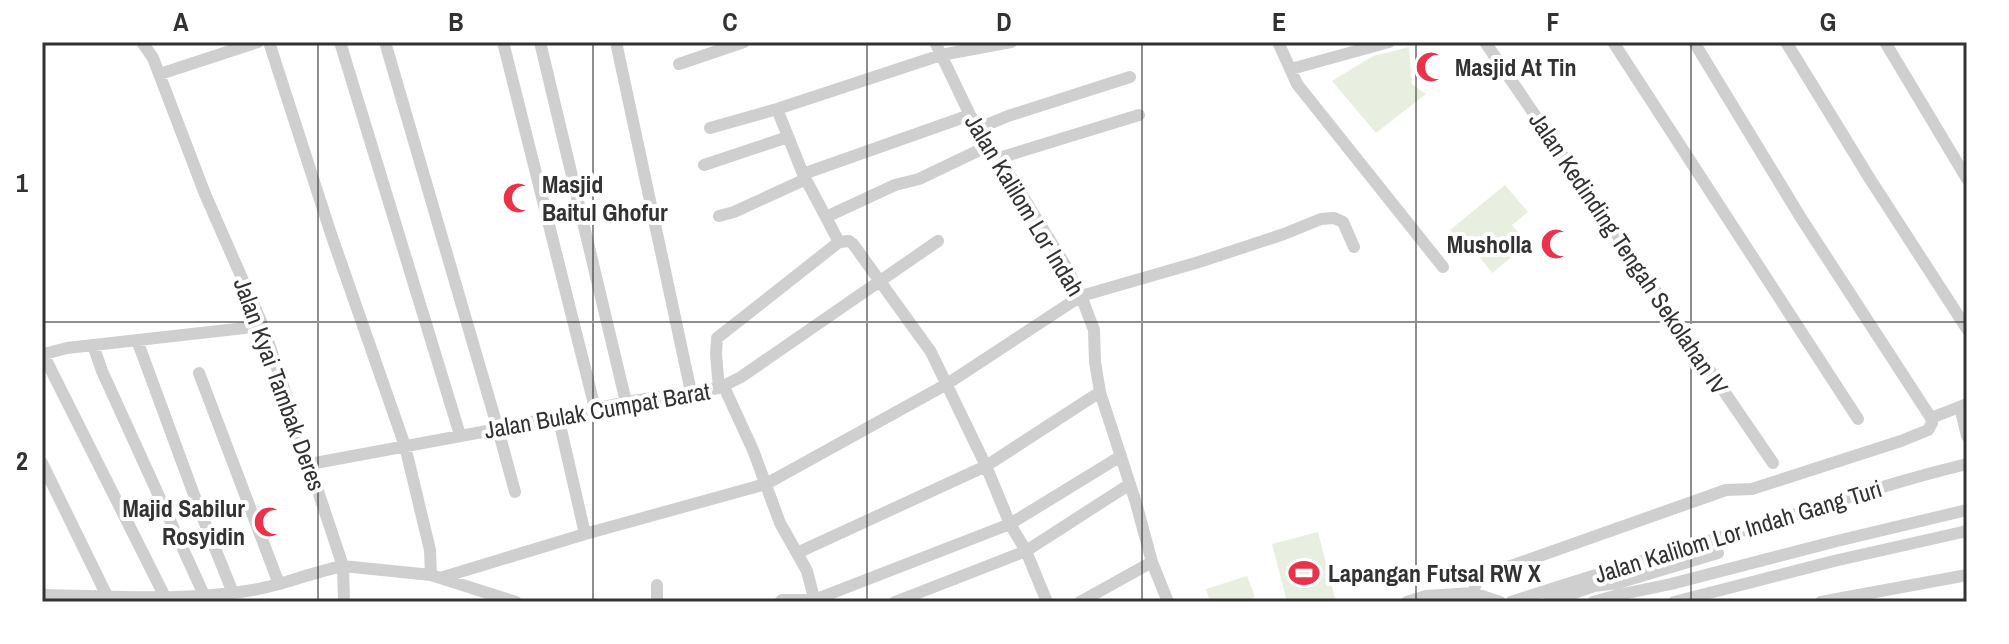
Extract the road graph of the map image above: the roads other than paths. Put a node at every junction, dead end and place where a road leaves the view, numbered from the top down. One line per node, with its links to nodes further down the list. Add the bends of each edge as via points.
1 (142, 42): 23 (street, Jalan Kyai Tambak Deres)
2 (258, 42): 23 (street)
3 (269, 42): 63 (street)
4 (340, 42): 61 (street)
5 (385, 42): 60 (street)
6 (503, 42): 56 (street)
7 (540, 42): 54 (street)
8 (616, 42): 52 (street)
9 (744, 42): 21 (street)
10 (935, 42): 20 (street, Jalan Kalilom Lor Indah)
11 (1011, 42): 20 (street)
12 (1278, 42): 22 (street)
13 (1389, 42): 19 (street)
14 (1485, 42): 66 (street, Jalan Kedinding Tengah Sekolahan IV)
15 (1613, 42): 59 (street)
16 (1694, 42): 58 (street)
17 (1786, 42): 45 (street)
18 (1885, 42): 35 (street)
19 (1374, 44): 22 (street)
20 (941, 55): 25 (street); 26 (street, Jalan Kalilom Lor Indah)
21 (679, 64)
22 (1291, 69): 41 (street, via 1297,84)
23 (160, 74): 44 (street, Jalan Kyai Tambak Deres)
24 (1130, 77): 29 (street)
25 (777, 109): 28 (street); 30 (street)
26 (970, 115): 29 (street, Jalan Kalilom Lor Indah); 34 (street)
27 (1139, 115): 32 (street)
28 (710, 128)
29 (979, 128): 31 (street, Jalan Kalilom Lor Indah)
30 (788, 137): 33 (street); 34 (street)
31 (990, 145): 32 (street, Jalan Kalilom Lor Indah); 37 (street)
32 (999, 158): 43 (street, Jalan Kalilom Lor Indah)
33 (704, 165)
34 (804, 176): 36 (street); 37 (street)
35 (1967, 179)
36 (719, 216)
37 (826, 217): 39 (street)
38 (938, 241): 42 (street, Jalan Bulak Cumpat Barat)
39 (839, 242): 42 (street, via 853,244); 51 (street, via 717,338)
40 (1354, 247): 43 (street, via 1343,222 1321,219)
41 (1443, 267)
42 (881, 283): 50 (street, via 931,352); 51 (street, Jalan Bulak Cumpat Barat)
43 (1081, 296): 50 (street); 53 (street, Jalan Kalilom Lor Indah, via 1094,330)
44 (263, 326): 46 (street); 67 (street, Jalan Kyai Tambak Deres)
45 (1967, 329)
46 (137, 340): 47 (street); 86 (street)
47 (93, 345): 48 (street); 88 (street)
48 (43, 353): 91 (street)
49 (199, 373): 84 (street)
50 (947, 384): 69 (street); 70 (street)
51 (721, 388): 52 (street, Jalan Bulak Cumpat Barat); 70 (street)
52 (691, 392): 54 (street, Jalan Bulak Cumpat Barat)
53 (1100, 392): 64 (street, Jalan Kalilom Lor Indah); 69 (street)
54 (626, 402): 56 (street, Jalan Bulak Cumpat Barat)
55 (1963, 405): 58 (street); 62 (street)
56 (595, 408): 57 (street, Jalan Bulak Cumpat Barat)
57 (558, 416): 60 (street, Jalan Bulak Cumpat Barat); 76 (street)
58 (1931, 418): 87 (street, via 1928,430 1901,441 1752,489 1726,490 1488,574 1477,580)
59 (1858, 419)
60 (498, 429): 61 (street, Jalan Bulak Cumpat Barat); 72 (street)
61 (460, 435): 63 (street, Jalan Bulak Cumpat Barat)
62 (1967, 436)
63 (405, 446): 67 (street, Jalan Bulak Cumpat Barat); 83 (street)
64 (1121, 456): 71 (street, Jalan Kalilom Lor Indah); 74 (street)
65 (42, 463): 89 (street)
66 (1773, 463)
67 (310, 464): 81 (street, Jalan Kyai Tambak Deres)
68 (1967, 464): 104 (street, Jalan Kalilom Lor Indah Gang Turi)
69 (986, 466): 74 (street); 78 (street)
70 (766, 484): 76 (street); 78 (street)
71 (1130, 484): 77 (street); 80 (street, Jalan Kalilom Lor Indah)
72 (515, 492)
73 (1967, 510): 106 (street)
74 (1010, 524): 77 (street); 93 (street)
75 (1967, 531): 107 (street)
76 (585, 534): 83 (street)
77 (1026, 551): 98 (street); 99 (street)
78 (797, 553): 93 (street)
79 (1718, 553): 105 (street)
80 (1152, 562): 100 (street); 101 (street, Jalan Kalilom Lor Indah)
81 (343, 566): 83 (street); 84 (street); 94 (street, Jalan Kyai Tambak Deres)
82 (1967, 575): 108 (street)
83 (435, 576): 95 (street)
84 (279, 584): 86 (street)
85 (657, 585): 96 (street)
86 (233, 593): 88 (street)
87 (1473, 593): 92 (street); 103 (street)
88 (204, 595): 91 (street)
89 (107, 596): 90 (street); 91 (street)
90 (49, 597)
91 (165, 597)
92 (1428, 599): 102 (street)
93 (814, 601): 97 (street)
94 (344, 602)
95 (516, 602)
96 (657, 602)
97 (780, 602)
98 (895, 602)
99 (1047, 602)
100 (1080, 602)
101 (1168, 602)
102 (1407, 602)
103 (1500, 602)
104 (1511, 602)
105 (1548, 602)
106 (1593, 602)
107 (1674, 602)
108 (1821, 602)

